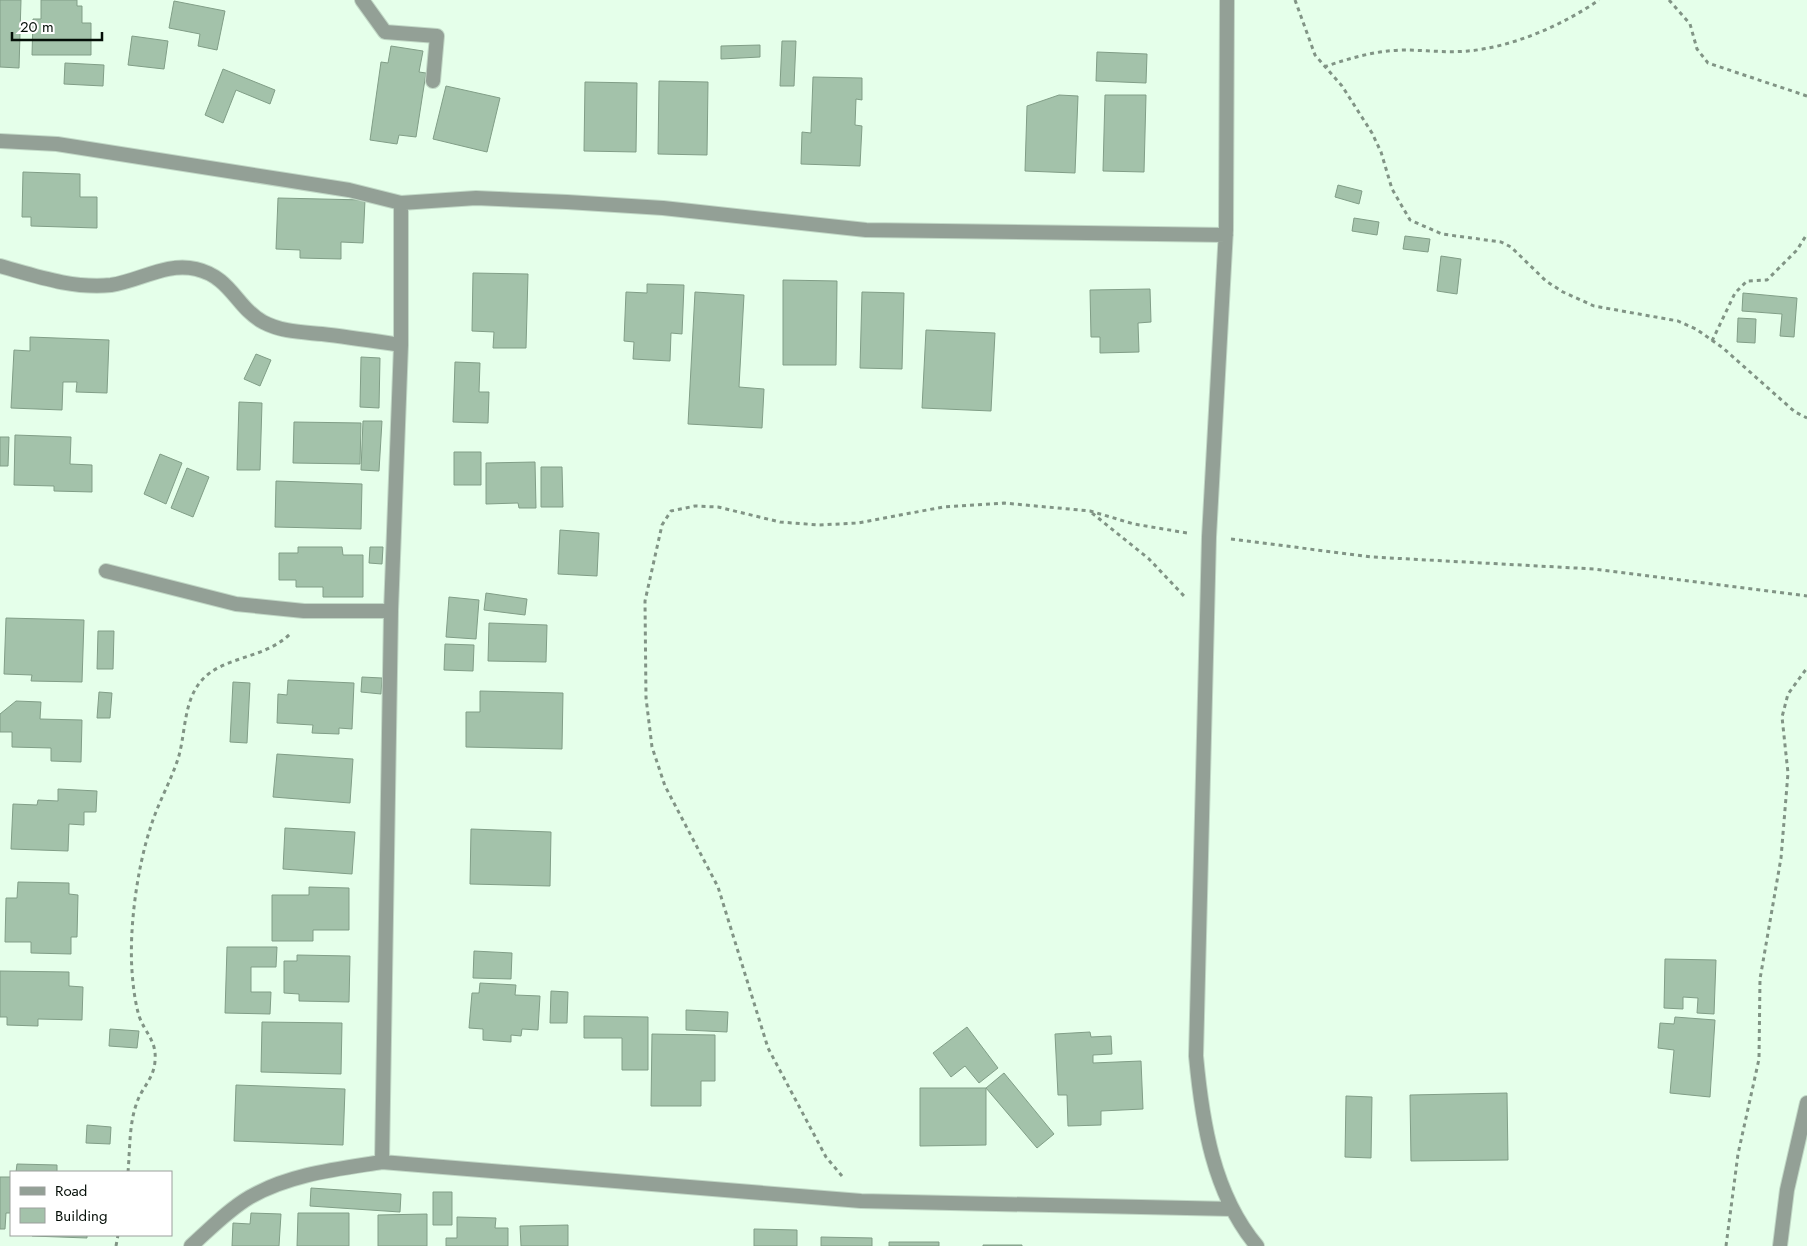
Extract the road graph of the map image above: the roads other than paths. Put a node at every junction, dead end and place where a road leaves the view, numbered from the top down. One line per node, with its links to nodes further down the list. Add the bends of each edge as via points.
1 (362, 0): 3 (street, via 384,32 437,36)
2 (1227, 0): 6 (street)
3 (434, 81)
4 (0, 141): 5 (street, via 56,144 349,190)
5 (400, 204): 6 (street, via 476,198 663,208 866,230); 8 (street)
6 (1226, 235): 13 (street, via 1209,537 1196,1056 1204,1120 1213,1158)
7 (0, 266): 8 (street, via 81,285 113,284 156,271 195,268 220,279 254,315 273,326 295,332)
8 (401, 345): 10 (street)
9 (106, 571): 10 (street, via 219,600 304,611)
10 (391, 612): 12 (street)
11 (1807, 1103): 16 (street, via 1787,1190)
12 (382, 1162): 13 (street, via 861,1201); 14 (street, via 314,1174 252,1196)
13 (1232, 1209): 15 (street)
14 (191, 1246)
15 (1257, 1246)
16 (1780, 1246)

